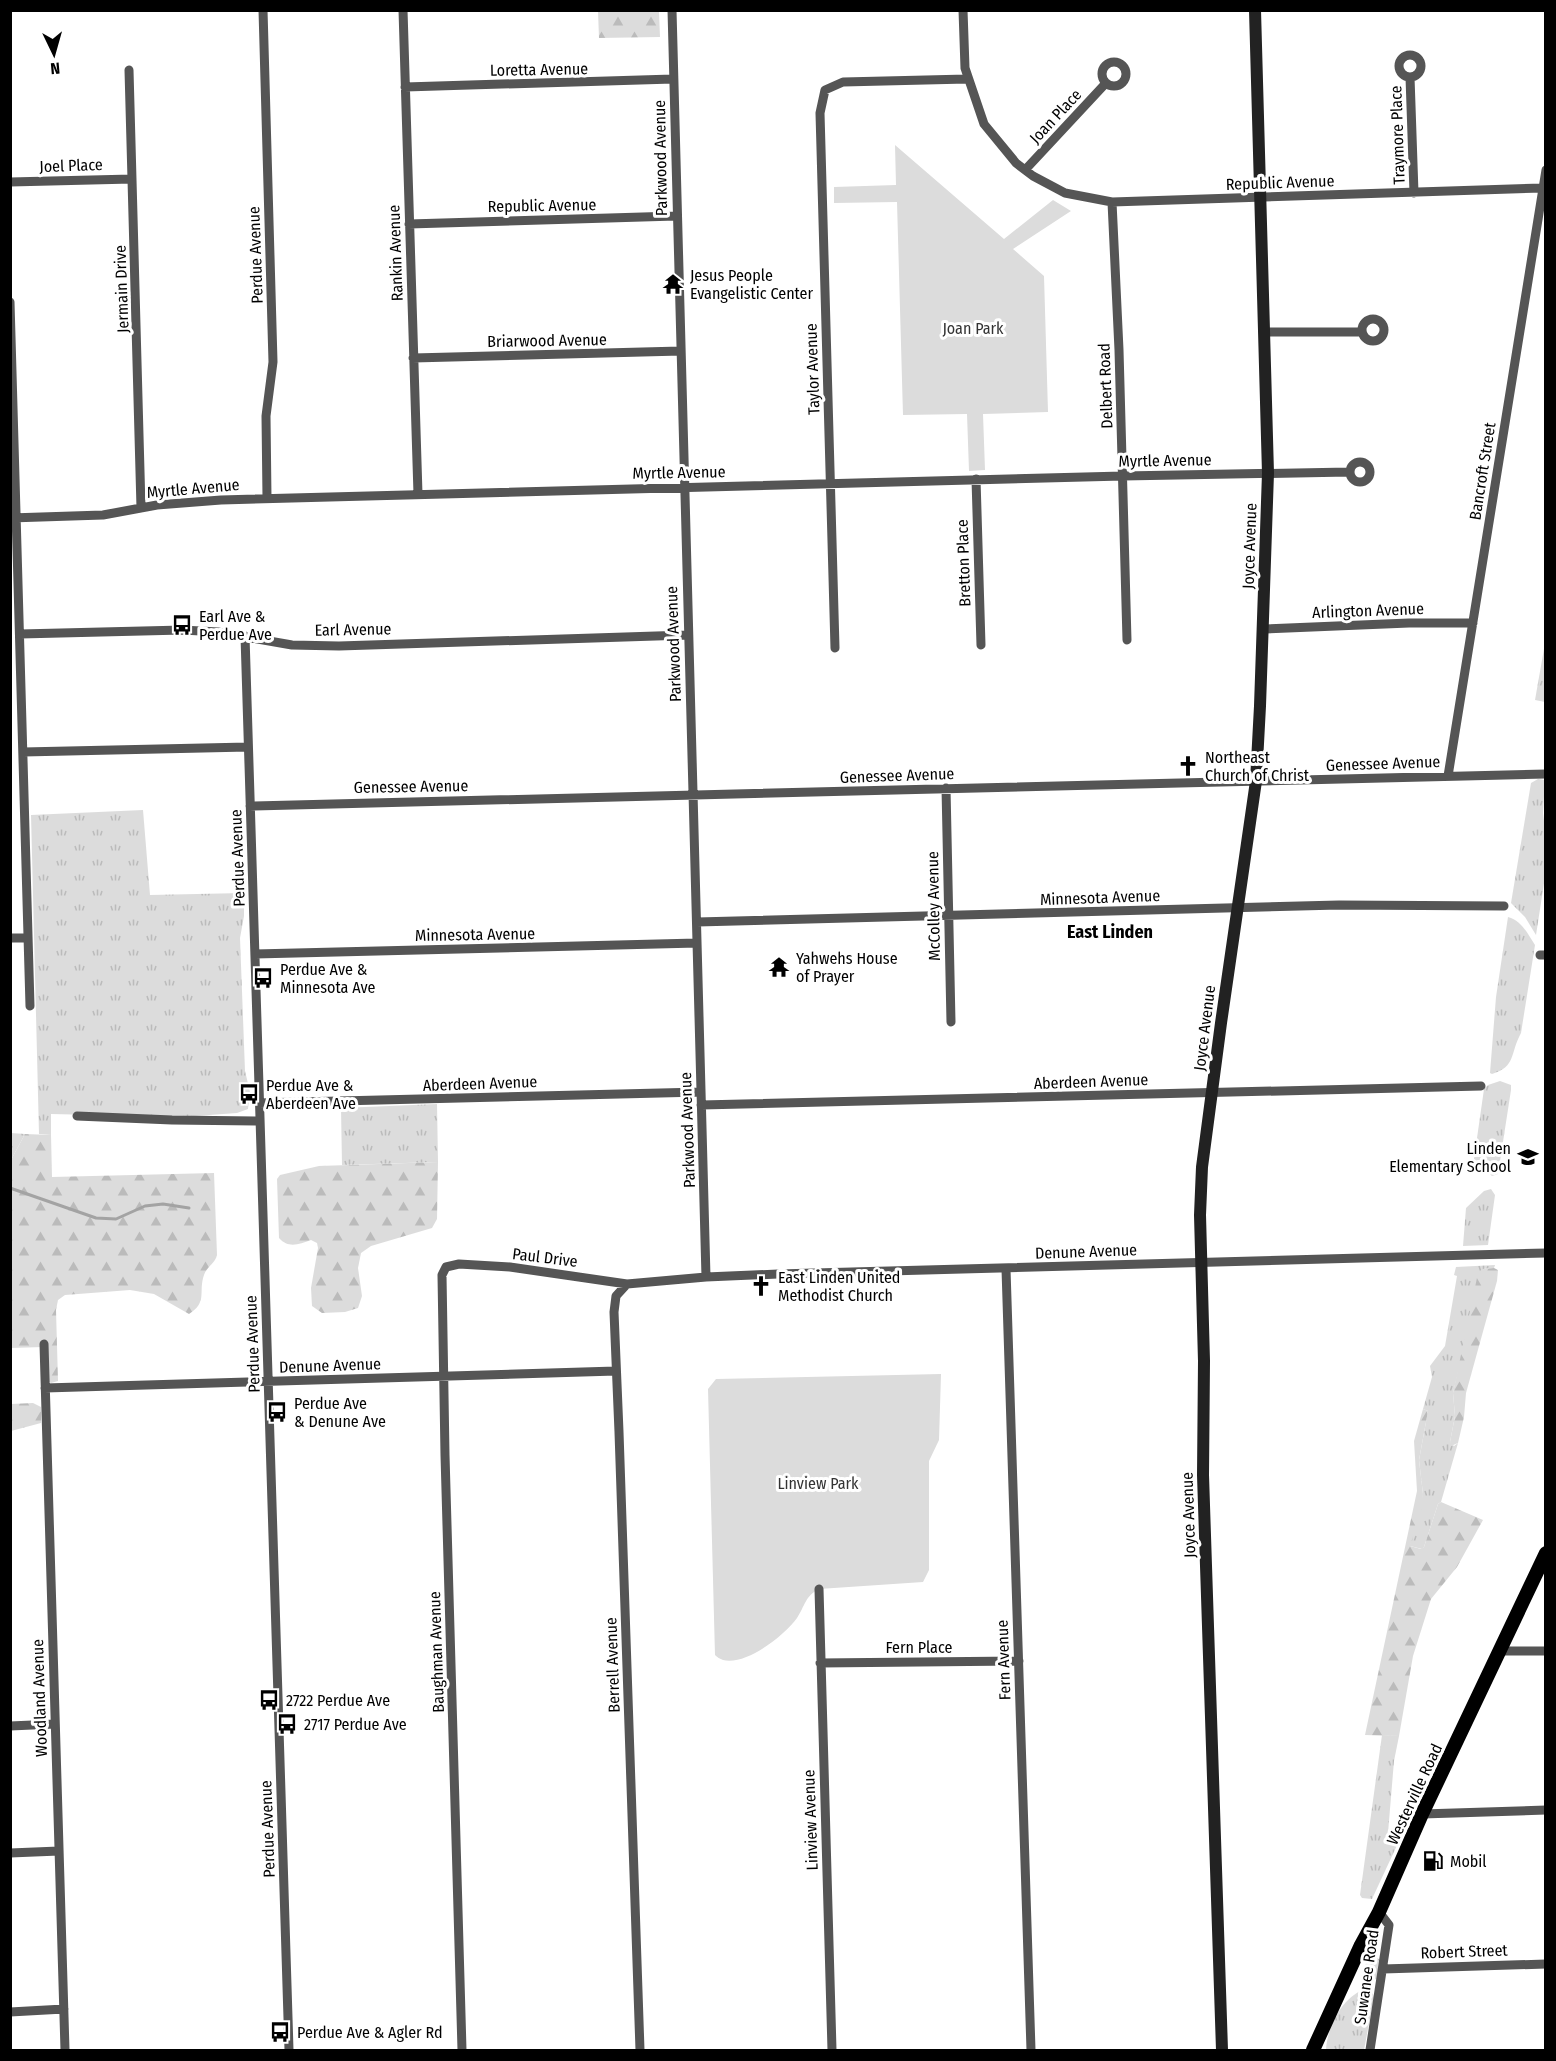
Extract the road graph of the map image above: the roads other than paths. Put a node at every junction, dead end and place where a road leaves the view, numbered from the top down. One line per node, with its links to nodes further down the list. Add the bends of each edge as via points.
1 (263, 10): 34 (street, Perdue Avenue, via 273,362 266,416)
2 (403, 10): 11 (street, Rankin Avenue)
3 (672, 10): 8 (street, Parkwood Avenue)
4 (963, 10): 9 (street)
5 (1255, 10): 18 (street, Joyce Avenue)
6 (129, 70): 14 (street, Jermain Drive)
7 (1410, 77): 17 (street, Traymore Place)
8 (673, 79): 11 (street, Loretta Avenue); 20 (street, Parkwood Avenue)
9 (967, 79): 12 (street, via 984,124); 31 (street, Taylor Avenue, via 843,82 825,90 820,113)
10 (1106, 83): 12 (street, Joan Place)
11 (405, 87): 21 (street, Rankin Avenue)
12 (1025, 170): 19 (street, Republic Avenue, via 1065,193)
13 (1545, 170): 16 (street, Bancroft Street)
14 (132, 178): 15 (street, Joel Place); 35 (street, Jermain Drive)
15 (10, 182)
16 (1542, 188): 17 (street, Republic Avenue); 37 (street, Bancroft Street)
17 (1414, 193): 18 (street, Republic Avenue)
18 (1260, 198): 19 (street, Republic Avenue); 23 (street, Joyce Avenue)
19 (1112, 202): 29 (street, Delbert Road)
20 (676, 216): 21 (street, Republic Avenue); 25 (street, Parkwood Avenue)
21 (408, 224): 26 (street, Rankin Avenue)
22 (10, 302): 36 (street)
23 (1265, 332): 24 (street); 28 (street, Joyce Avenue)
24 (1362, 332)
25 (681, 351): 26 (street, Briarwood Avenue); 32 (street, Parkwood Avenue)
26 (413, 358): 33 (street, Rankin Avenue)
27 (1349, 472): 28 (street, Myrtle Avenue)
28 (1268, 473): 29 (street, Myrtle Avenue); 38 (street, Joyce Avenue)
29 (1123, 476): 30 (street, Myrtle Avenue); 42 (street, Delbert Road)
30 (976, 479): 31 (street, Myrtle Avenue); 43 (street, Bretton Place)
31 (831, 483): 32 (street, Myrtle Avenue); 44 (street, Taylor Avenue)
32 (684, 486): 33 (street, Myrtle Avenue); 40 (street, Parkwood Avenue)
33 (418, 494): 34 (street, Myrtle Avenue)
34 (267, 498): 35 (street, Myrtle Avenue)
35 (141, 508): 36 (street, Myrtle Avenue, via 103,515)
36 (13, 518): 39 (street)
37 (1473, 623): 38 (street, Arlington Avenue); 48 (street, Bancroft Street)
38 (1263, 629): 49 (street, Joyce Avenue)
39 (20, 634): 41 (street, Earl Avenue, via 183,630); 46 (street)
40 (687, 635): 41 (street, Earl Avenue, via 339,646 292,645); 51 (street, Parkwood Avenue)
41 (244, 636): 45 (street, Perdue Avenue)
42 (1127, 640)
43 (981, 645)
44 (835, 648)
45 (248, 747): 46 (street); 52 (street, Perdue Avenue)
46 (23, 752): 58 (street)
47 (1545, 774): 48 (street, Genessee Avenue)
48 (1448, 776): 49 (street, Genessee Avenue)
49 (1256, 781): 50 (street, Genessee Avenue); 54 (street, Joyce Avenue)
50 (946, 788): 51 (street, Genessee Avenue); 55 (street, McColley Avenue)
51 (693, 794): 52 (street, Genessee Avenue); 56 (street, Parkwood Avenue)
52 (250, 806): 60 (street, Perdue Avenue)
53 (1504, 906): 54 (street, Minnesota Avenue)
54 (1238, 909): 55 (street, Minnesota Avenue); 65 (street, Joyce Avenue)
55 (948, 915): 56 (street, Minnesota Avenue); 62 (street, McColley Avenue)
56 (697, 922): 59 (street, Parkwood Avenue)
57 (10, 938): 58 (street)
58 (27, 938): 61 (street)
59 (697, 944): 60 (street, Minnesota Avenue); 64 (street, Parkwood Avenue)
60 (255, 954): 66 (street, Perdue Avenue)
61 (30, 1006)
62 (951, 1022)
63 (1482, 1086): 65 (street, Aberdeen Avenue)
64 (701, 1092): 66 (street, Aberdeen Avenue); 67 (street, Parkwood Avenue)
65 (1212, 1092): 67 (street, Aberdeen Avenue); 71 (street, Joyce Avenue, via 1202,1167)
66 (259, 1103): 69 (street, Perdue Avenue)
67 (701, 1105): 74 (street, Parkwood Avenue)
68 (77, 1116): 69 (street)
69 (260, 1121): 79 (street, Perdue Avenue)
70 (1545, 1253): 71 (street, Denune Avenue)
71 (1202, 1263): 73 (street, Denune Avenue); 104 (street, Joyce Avenue, via 1203,1475)
72 (459, 1264): 75 (street, Paul Drive, via 510,1267); 78 (street, Baughman Avenue, via 447,1267 442,1275)
73 (1006, 1269): 74 (street, Denune Avenue); 85 (street, Fern Avenue)
74 (706, 1277): 75 (street, Denune Avenue)
75 (627, 1284): 77 (street, Berrell Avenue, via 616,1296)
76 (44, 1344): 80 (street, Woodland Avenue)
77 (616, 1371): 78 (street, Denune Avenue); 101 (street, Berrell Avenue)
78 (444, 1377): 79 (street, Denune Avenue); 100 (street, Baughman Avenue)
79 (268, 1382): 80 (street, Denune Avenue); 99 (street, Perdue Avenue)
80 (45, 1388): 87 (street, Woodland Avenue)
81 (1545, 1552): 83 (main road, Westerville Road)
82 (819, 1589): 86 (street, Linview Avenue)
83 (1498, 1651): 84 (street); 90 (main road, Westerville Road)
84 (1545, 1652)
85 (1019, 1661): 86 (street, Fern Place); 103 (street, Fern Avenue)
86 (820, 1663): 102 (street, Linview Avenue)
87 (55, 1724): 88 (street); 91 (street, Woodland Avenue)
88 (10, 1726)
89 (1545, 1810): 90 (street)
90 (1422, 1814): 93 (main road, Westerville Road)
91 (59, 1851): 92 (street); 96 (street, Woodland Avenue)
92 (10, 1853)
93 (1379, 1912): 95 (street, Suwanee Road, via 1389,1925); 105 (main road, Westerville Road)
94 (1545, 1964): 95 (street, Robert Street)
95 (1383, 1969): 106 (street, Suwanee Road)
96 (64, 2009): 97 (street); 98 (street, Woodland Avenue)
97 (10, 2012)
98 (65, 2050)
99 (289, 2050)
100 (462, 2050)
101 (639, 2050)
102 (832, 2050)
103 (1031, 2050)
104 (1222, 2050)
105 (1313, 2050)
106 (1370, 2050)

